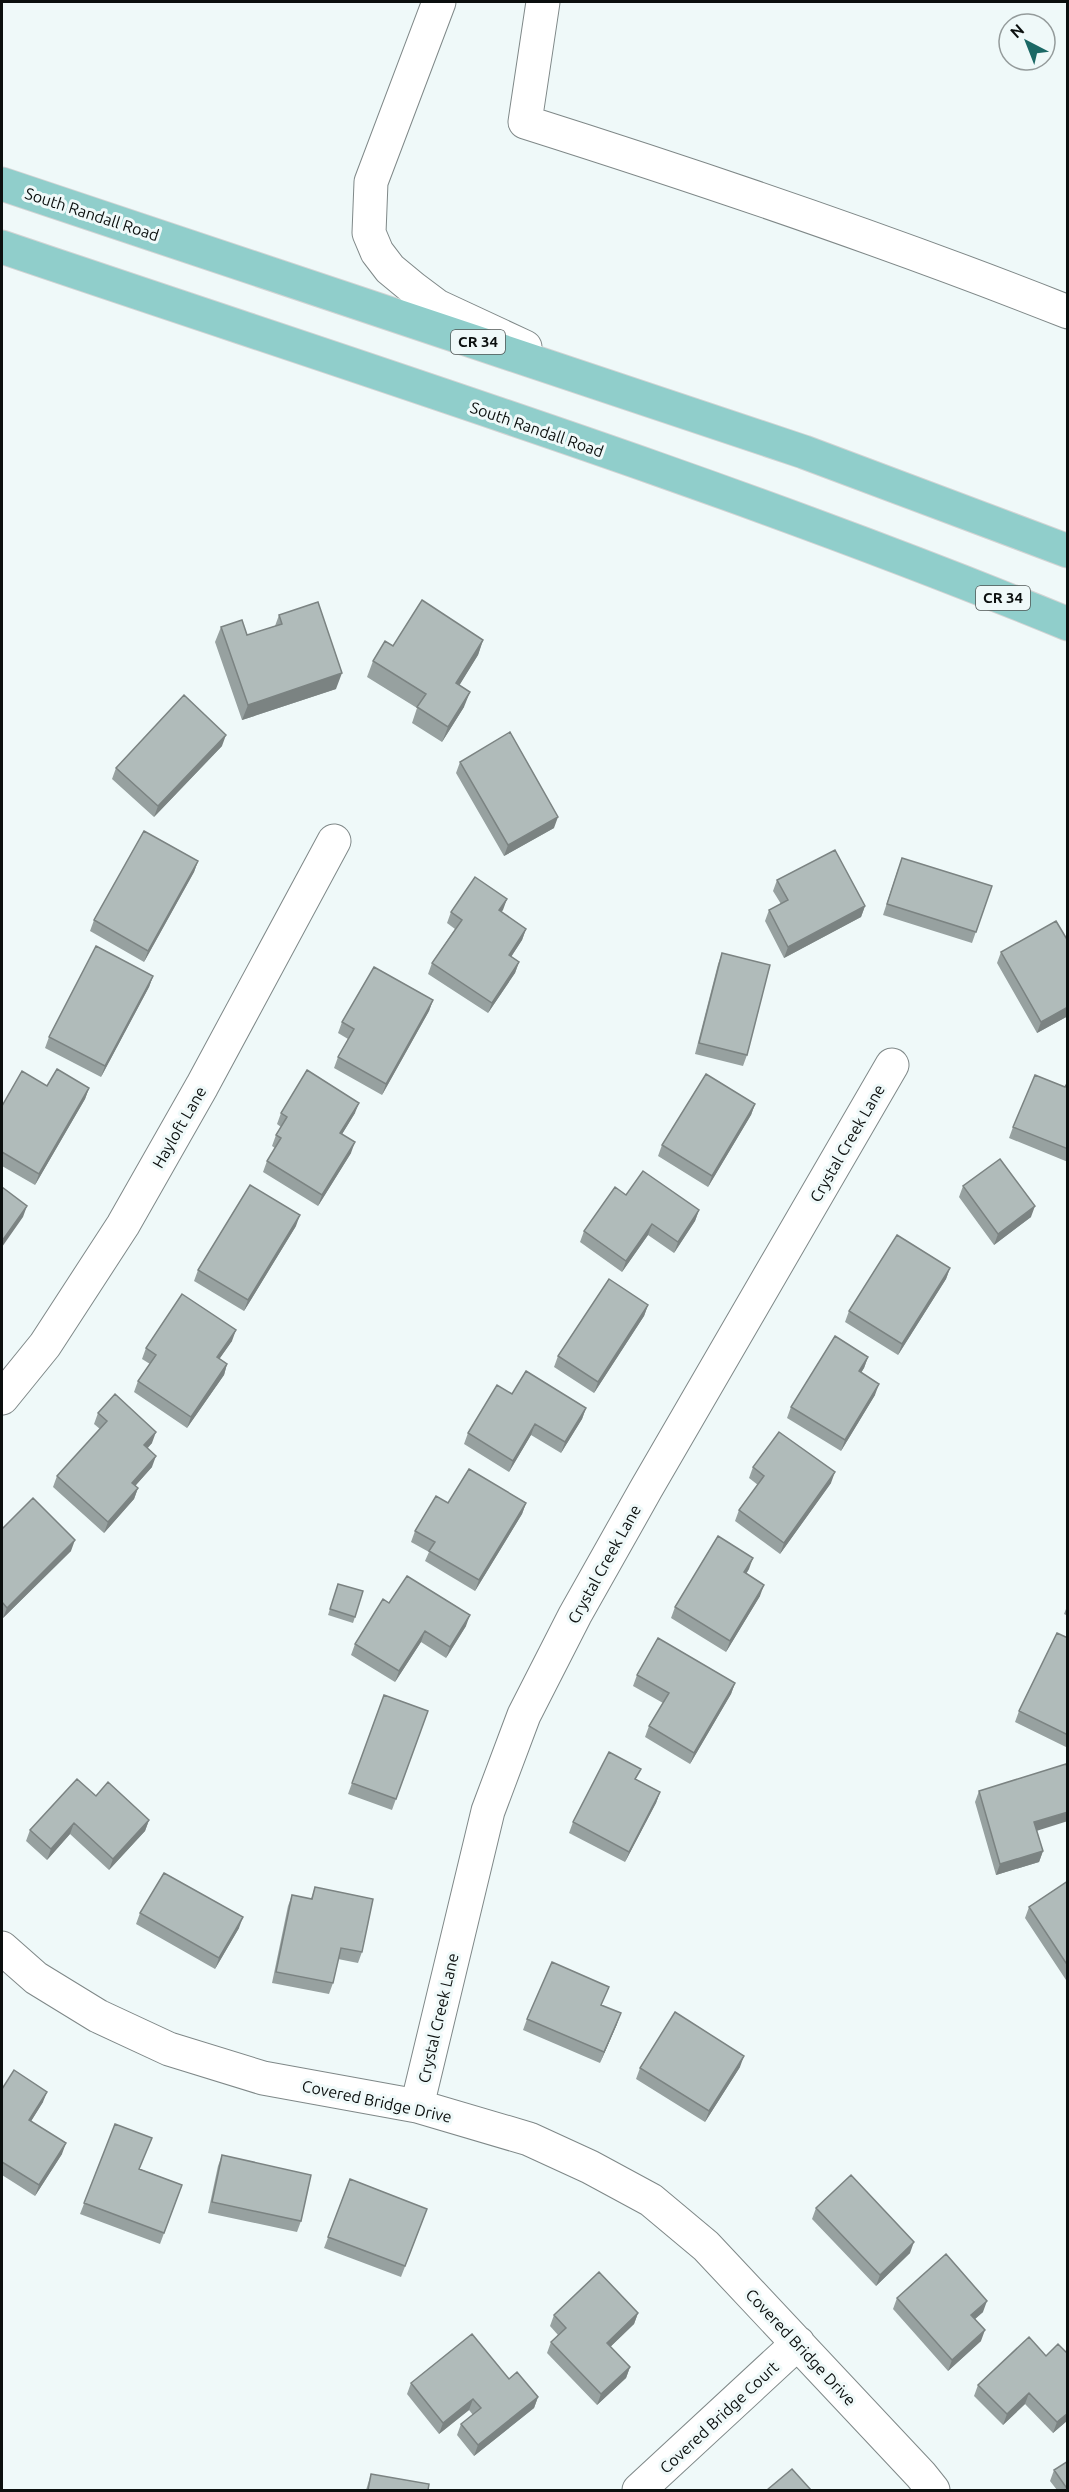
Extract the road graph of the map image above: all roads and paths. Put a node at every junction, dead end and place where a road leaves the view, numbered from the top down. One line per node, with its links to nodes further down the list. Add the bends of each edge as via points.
1 (439, 2): 6 (street, via 371,182 369,233 373,243 390,268 437,306)
2 (543, 2): 5 (street, via 525,122 761,198)
3 (2, 184): 6 (main road, South Randall Road / CR 34)
4 (2, 247): 8 (main road, South Randall Road / CR 34, via 768,507)
5 (1068, 312)
6 (600, 383): 7 (main road, South Randall Road / CR 34, via 804,452)
7 (1068, 551)
8 (1068, 624)
9 (334, 842): 11 (street, Hayloft Lane, via 123,1225 45,1345)
10 (892, 1065): 13 (street, Crystal Creek Lane, via 640,1498 524,1715 488,1811)
11 (2, 1398)
12 (2, 1948): 13 (street, Covered Bridge Drive, via 36,1978 98,2016 169,2049 263,2078)
13 (417, 2106): 14 (street, Covered Bridge Drive, via 529,2139 651,2200 706,2246)
14 (798, 2343): 15 (street, Covered Bridge Court); 16 (street, Covered Bridge Drive)
15 (639, 2490)
16 (933, 2490)

